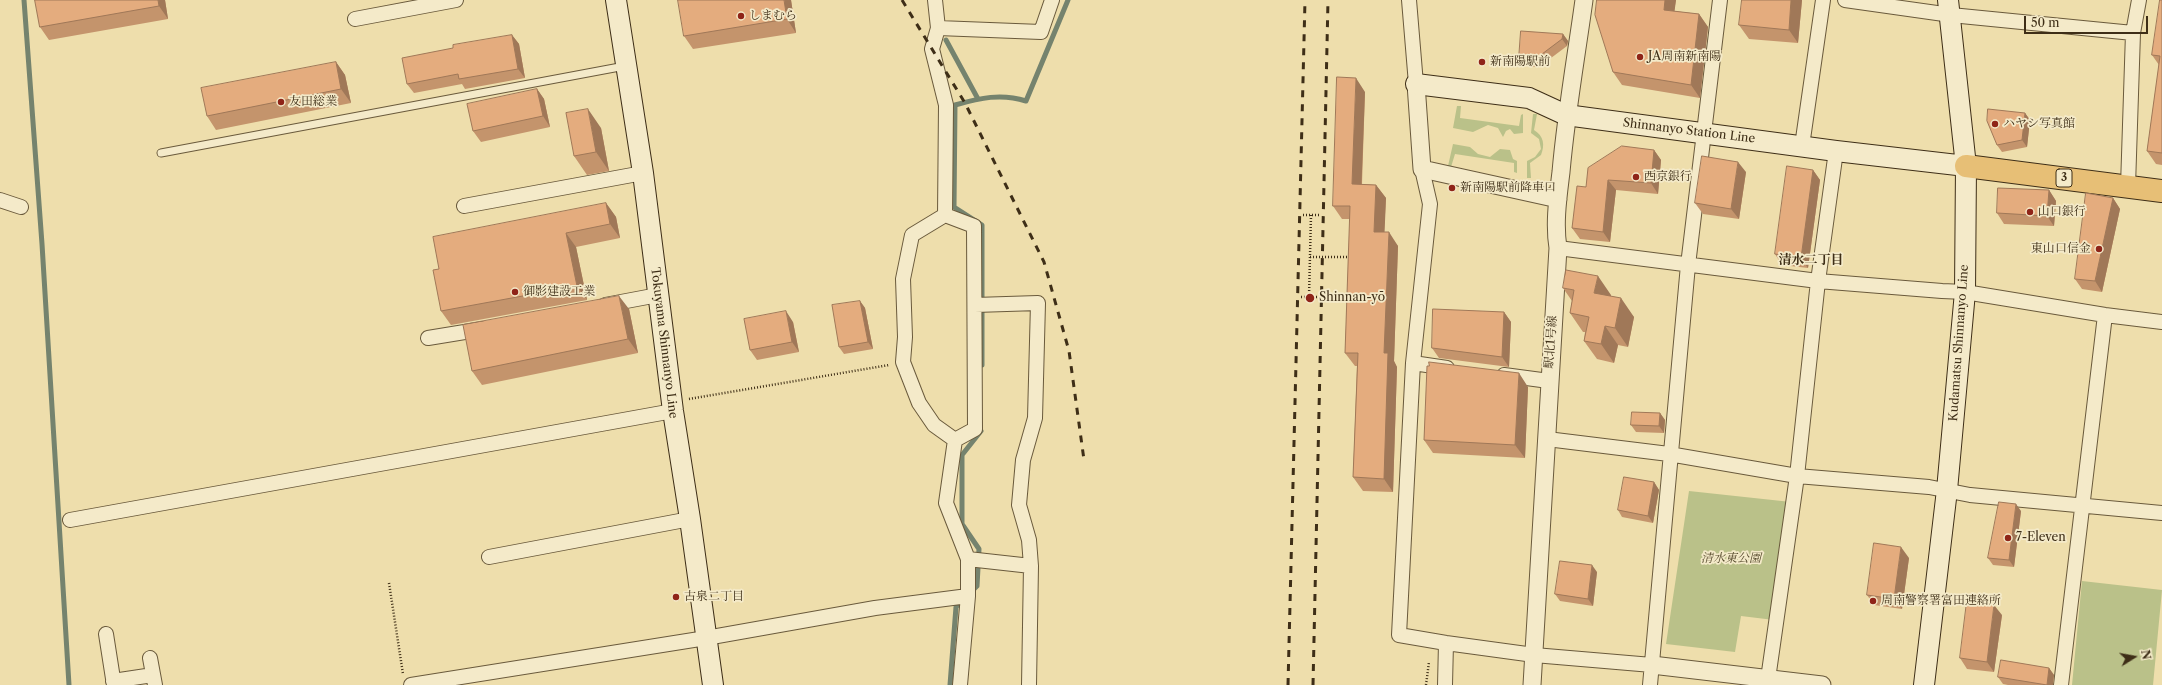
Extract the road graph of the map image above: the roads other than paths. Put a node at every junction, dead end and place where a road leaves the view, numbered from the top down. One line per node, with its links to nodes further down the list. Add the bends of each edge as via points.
1 (456, 0): 12 (street)
2 (616, 0): 15 (main road, Tokuyama Shinnanyo Line)
3 (935, 0): 13 (street)
4 (1052, 0): 13 (street, via 1041,32)
5 (1409, 0): 16 (street)
6 (1584, 0): 17 (street, 駅北1号線)
7 (1720, 0): 18 (street)
8 (1823, 0): 19 (street)
9 (1846, 0): 11 (street)
10 (2139, 0): 14 (street)
11 (1950, 7): 14 (street); 22 (main road, Kudamatsu Shinnanyo Line)
12 (355, 19)
13 (938, 28): 31 (street, via 932,49 946,105)
14 (2133, 33): 25 (street)
15 (627, 66): 21 (lane); 24 (main road, Tokuyama Shinnanyo Line)
16 (1416, 84): 17 (main road, Shinnanyo Station Line, via 1530,98); 23 (street)
17 (1566, 115): 18 (main road, Shinnanyo Station Line); 27 (street, 駅北1号線)
18 (1704, 132): 19 (main road, Shinnanyo Station Line); 33 (street)
19 (1802, 146): 20 (main road, Shinnanyo Station Line)
20 (1836, 151): 22 (main road, Shinnanyo Station Line); 34 (street)
21 (161, 153)
22 (1966, 166): 25 (main road, 3); 35 (main road, Kudamatsu Shinnanyo Line)
23 (1422, 169): 27 (street); 43 (street, via 1430,204)
24 (643, 172): 29 (street); 36 (main road, Tokuyama Shinnanyo Line)
25 (2128, 186): 26 (main road, 3)
26 (2162, 191)
27 (1558, 199): 32 (street, 駅北1号線)
28 (0, 200): 30 (street)
29 (464, 206)
30 (21, 207)
31 (945, 215): 37 (street, via 974,226); 49 (street, via 912,235 903,279 903,362 919,403 934,425)
32 (1558, 248): 33 (street); 46 (street, 駅北1号線)
33 (1688, 265): 34 (street); 50 (street)
34 (1818, 281): 35 (street); 51 (street)
35 (1965, 292): 39 (street); 52 (main road, Kudamatsu Shinnanyo Line)
36 (658, 295): 38 (street); 47 (main road, Tokuyama Shinnanyo Line)
37 (975, 305): 49 (street, via 975,429); 59 (street, via 1038,303 1035,418 1023,460 1019,505 1029,540)
38 (589, 308)
39 (2105, 316): 40 (street); 53 (street)
40 (2162, 322)
41 (498, 326): 42 (street)
42 (428, 338)
43 (1413, 363): 44 (street); 63 (street, via 1399,635)
44 (1458, 369)
45 (1488, 373): 46 (street)
46 (1549, 380): 48 (street, 駅北1号線)
47 (672, 407): 55 (main road, Tokuyama Shinnanyo Line); 56 (street)
48 (1547, 439): 50 (street); 64 (street, 駅北1号線)
49 (955, 440): 58 (street, via 946,503)
50 (1669, 454): 51 (street); 66 (street)
51 (1797, 476): 52 (street); 67 (street)
52 (1947, 490): 53 (street); 78 (main road, Kudamatsu Shinnanyo Line)
53 (2081, 505): 54 (street); 79 (street)
54 (2162, 512)
55 (690, 519): 57 (street); 62 (main road, Tokuyama Shinnanyo Line)
56 (70, 520)
57 (489, 557)
58 (968, 559): 59 (street); 60 (street)
59 (1031, 566): 73 (street)
60 (968, 596): 62 (street, via 875,608); 72 (street)
61 (106, 634): 70 (street)
62 (706, 638): 69 (street); 71 (main road, Tokuyama Shinnanyo Line)
63 (1446, 643): 64 (street); 74 (street)
64 (1534, 655): 66 (street); 75 (street, 駅北1号線)
65 (150, 658): 68 (street)
66 (1652, 665): 67 (street); 76 (street)
67 (1768, 679): 77 (street)
68 (154, 680): 70 (street)
69 (407, 681)
70 (114, 683)
71 (713, 685)
72 (960, 685)
73 (1029, 685)
74 (1445, 685)
75 (1532, 685)
76 (1650, 685)
77 (1822, 685)
78 (1924, 685)
79 (2061, 685)

